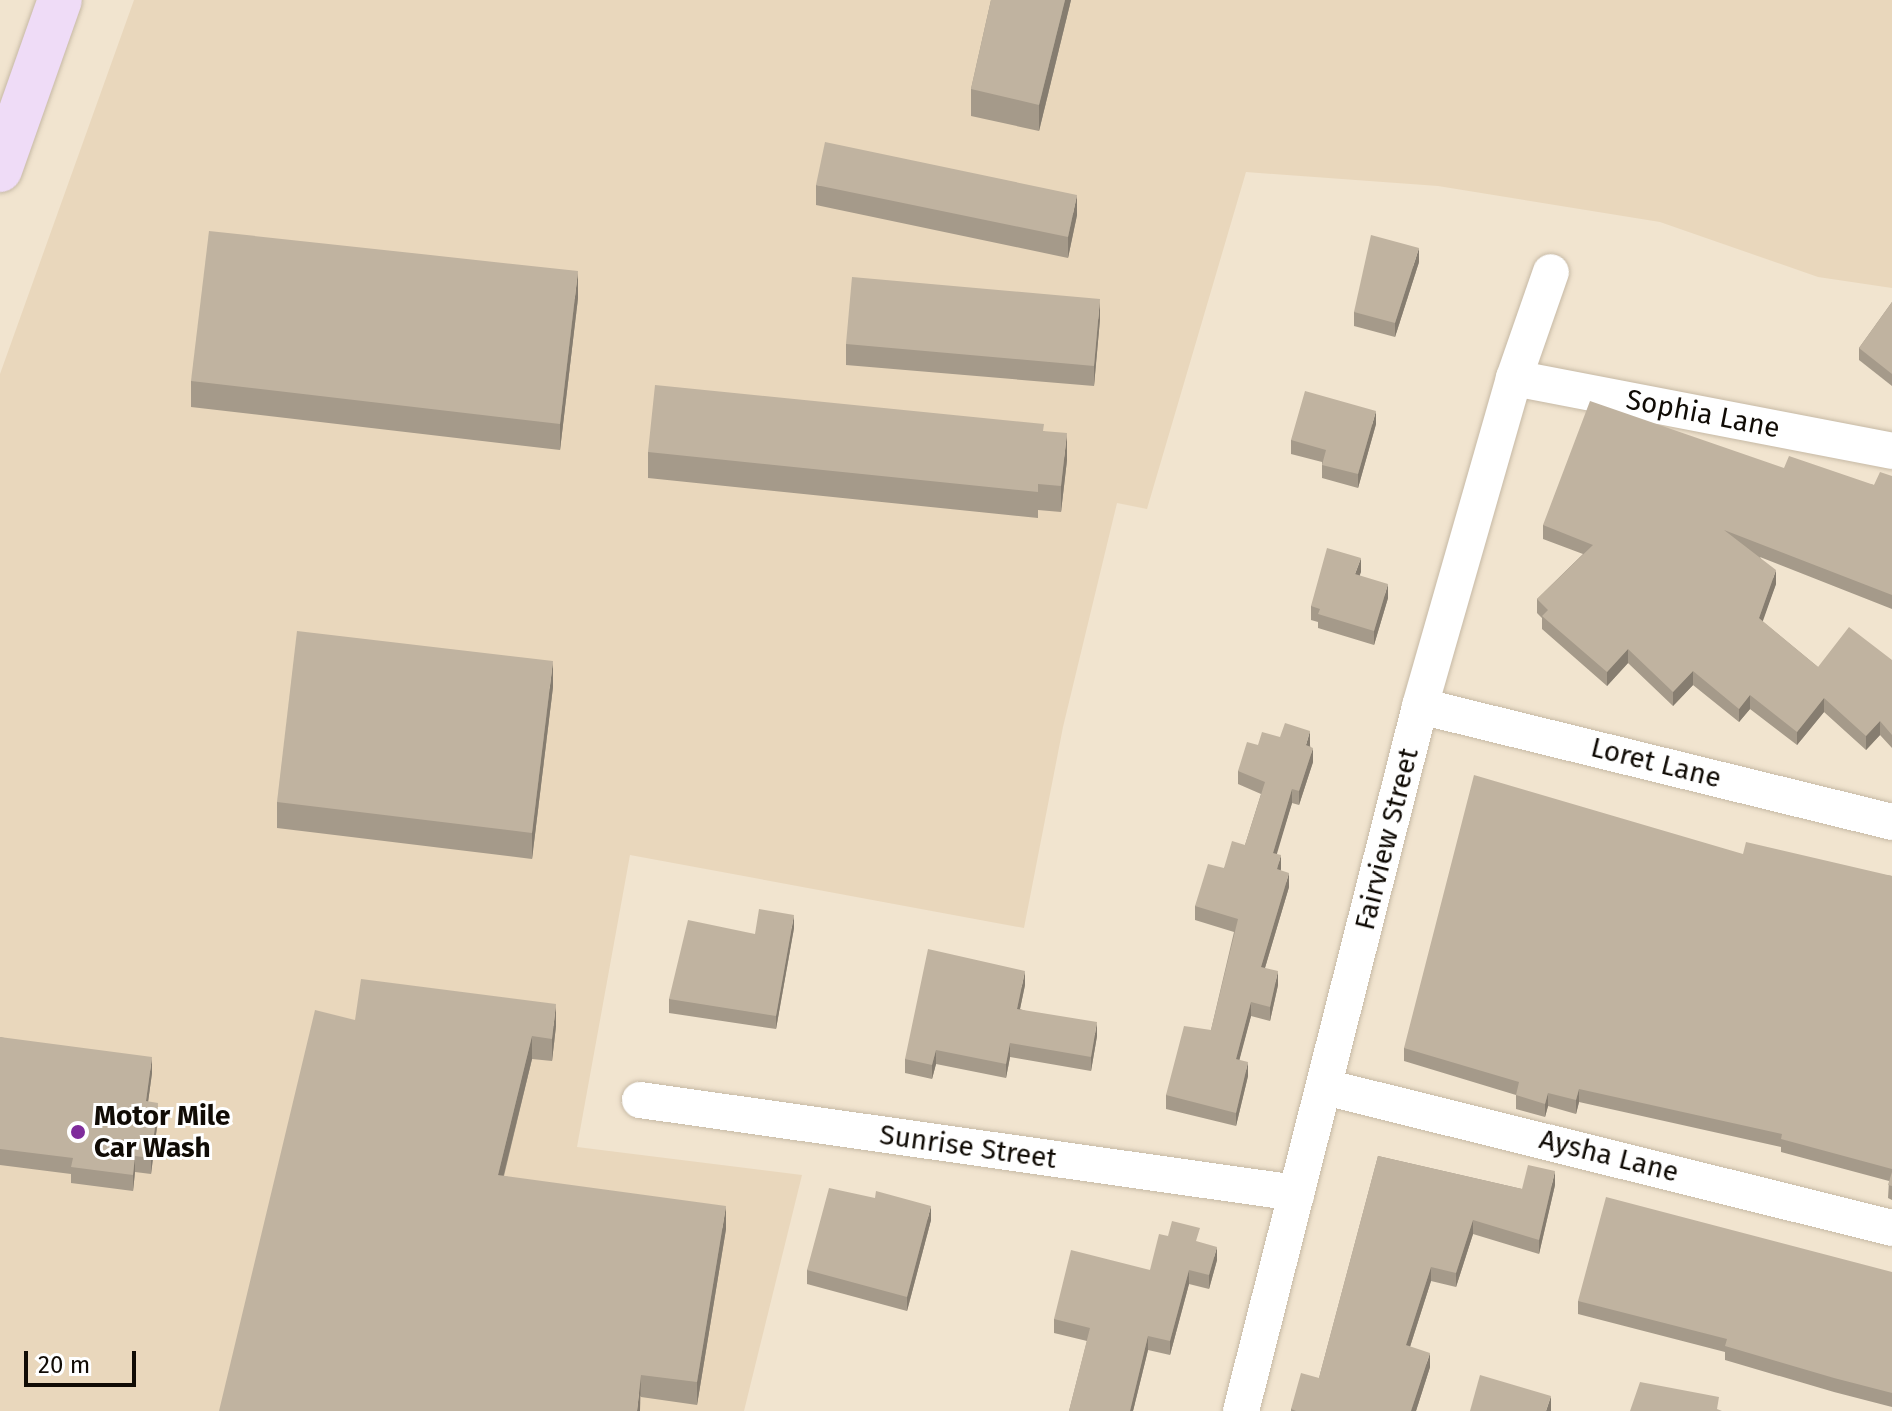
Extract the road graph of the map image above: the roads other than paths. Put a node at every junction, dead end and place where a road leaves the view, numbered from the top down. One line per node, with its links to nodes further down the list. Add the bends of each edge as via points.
1 (60, 0): 2 (main road)
2 (0, 170)
3 (1551, 272): 4 (street, Fairview Street)
4 (1514, 378): 5 (street, Sophia Lane); 6 (street, Fairview Street)
5 (1892, 451)
6 (1420, 706): 7 (street, Loret Lane); 8 (street, Fairview Street)
7 (1892, 822)
8 (1325, 1087): 10 (street, Fairview Street); 11 (street, Aysha Lane)
9 (640, 1100): 10 (street, Sunrise Street)
10 (1296, 1193): 12 (street, Fairview Street)
11 (1892, 1228)
12 (1241, 1411)

